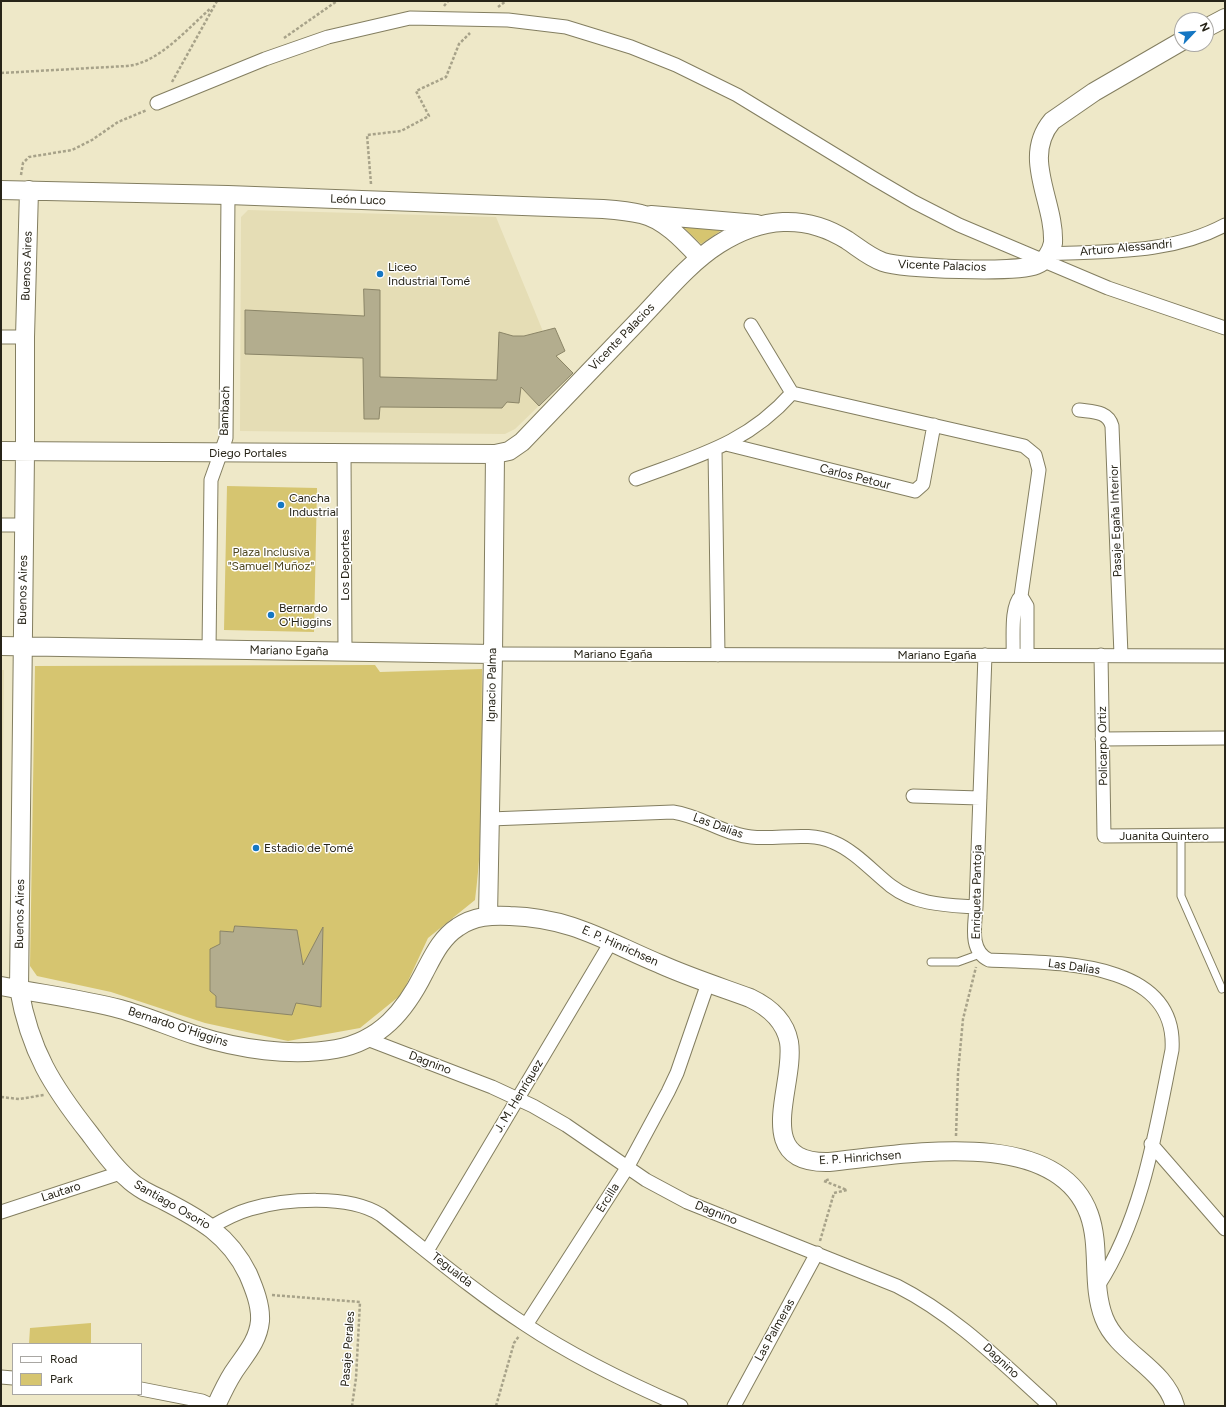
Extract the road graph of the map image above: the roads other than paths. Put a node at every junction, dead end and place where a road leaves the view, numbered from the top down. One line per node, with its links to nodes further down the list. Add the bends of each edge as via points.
1 (1225, 18): 2 (street)
2 (1214, 24)
3 (1174, 46): 11 (street, via 1084,98 1052,121 1047,128 1039,152 1042,185 1053,236 1052,249)
4 (157, 103): 11 (street, via 328,37 410,18 508,20 566,27 631,47 676,65 737,95 914,202 959,225)
5 (6, 190): 6 (street, León Luco)
6 (29, 190): 7 (street, León Luco); 16 (street, Buenos Aires)
7 (228, 195): 8 (street, León Luco, via 603,209); 23 (street, Bambach, via 226,438)
8 (642, 214): 9 (street); 12 (street, León Luco, via 669,229)
9 (767, 224): 11 (street, Vicente Palacios, via 797,223 824,229 847,240 874,258 896,266 1009,268 1031,266); 12 (street, Vicente Palacios, via 730,238)
10 (1225, 225): 11 (street, Arturo Alessandri, via 1193,239 1166,246)
11 (1046, 257): 14 (street, via 1108,288)
12 (700, 258): 25 (street, Vicente Palacios, via 522,442 509,451)
13 (751, 325): 17 (street)
14 (1225, 328)
15 (1, 337): 16 (street)
16 (25, 337): 22 (street, Buenos Aires)
17 (792, 393): 19 (street); 20 (street, via 752,430)
18 (1079, 410): 40 (street, Pasaje Egaña Interior, via 1106,415 1112,426)
19 (934, 425): 20 (street, Carlos Petour, via 923,484 915,491); 29 (street, via 1024,446 1035,455 1039,470)
20 (720, 447): 26 (street); 35 (street)
21 (1, 451): 22 (street, Diego Portales)
22 (25, 452): 23 (street, Diego Portales); 28 (street, Buenos Aires)
23 (221, 452): 24 (street, Diego Portales); 32 (street, Bambach, via 211,480)
24 (344, 453): 25 (street, Diego Portales); 33 (street, Los Deportes)
25 (494, 454): 34 (street, Ignacio Palma)
26 (636, 479)
27 (1, 525): 28 (street)
28 (24, 525): 31 (street, Buenos Aires)
29 (1021, 596): 37 (street, via 1014,611); 38 (street, via 1027,606)
30 (1, 646): 31 (street, Mariano Egaña)
31 (22, 646): 32 (street, Mariano Egaña); 58 (street, Buenos Aires)
32 (209, 650): 33 (street, Mariano Egaña)
33 (345, 652): 34 (street, Mariano Egaña)
34 (493, 654): 35 (street, Mariano Egaña); 46 (street, Ignacio Palma)
35 (718, 654): 36 (street, Mariano Egaña)
36 (985, 655): 37 (street, Mariano Egaña); 45 (street, Enriqueta Pantoja)
37 (1013, 655): 38 (street, Mariano Egaña)
38 (1027, 655): 39 (street, Mariano Egaña)
39 (1101, 655): 40 (street, Mariano Egaña); 43 (street, Policarpo Ortiz)
40 (1121, 655): 41 (street, Mariano Egaña)
41 (1225, 656)
42 (1225, 738): 43 (street)
43 (1102, 739): 48 (street, Policarpo Ortiz)
44 (913, 796): 45 (street)
45 (980, 798): 50 (street, Enriqueta Pantoja)
46 (490, 819): 50 (street, Las Dalias, via 673,812 696,817 721,829 750,837 819,838 841,846 893,887 912,898 940,904); 51 (street, Ignacio Palma)
47 (1225, 835): 49 (street, Juanita Quintero)
48 (1104, 836): 49 (street, Juanita Quintero)
49 (1181, 836): 57 (lane, via 1181,896)
50 (976, 907): 53 (street, Enriqueta Pantoja, via 975,942)
51 (488, 916): 52 (street, E. P. Hinrichsen, via 531,917 559,922); 59 (street, Bernardo O'Higgins, via 468,921 444,938 400,1012 385,1027)
52 (611, 942): 55 (street, E. P. Hinrichsen); 60 (street, J. M. Henríquez)
53 (980, 954): 54 (lane, via 958,962); 61 (street, Las Dalias, via 989,960 1063,963 1095,968 1129,981 1154,998 1168,1020 1172,1042)
54 (931, 962)
55 (708, 983): 62 (street, Ercilla, via 677,1073); 69 (street, E. P. Hinrichsen, via 758,1002 774,1014 785,1031 790,1061 783,1099 782,1127 784,1141 794,1153 807,1160 822,1162 956,1150 979,1151 1021,1159 1051,1170 1072,1186 1085,1204 1092,1224)
56 (1, 986): 58 (street, Bernardo O'Higgins)
57 (1222, 989)
58 (19, 990): 59 (street, Bernardo O'Higgins, via 121,1009 195,1035 241,1046 281,1051 326,1050 346,1047); 63 (street, Santiago Osorio, via 23,1014 40,1061 58,1093)
59 (367, 1039): 60 (street, Dagnino)
60 (518, 1099): 62 (street, Dagnino, via 560,1122); 67 (street, J. M. Henríquez)
61 (1151, 1144): 66 (street); 69 (street, Las Dalias, via 1128,1230)
62 (627, 1168): 68 (street, Dagnino, via 687,1202); 70 (street, Ercilla)
63 (120, 1172): 64 (street, Lautaro); 65 (street, Santiago Osorio, via 145,1191)
64 (1, 1212)
65 (211, 1227): 67 (street, Tegualda, via 238,1213 268,1205 346,1202 373,1210); 75 (street, Santiago Osorio, via 238,1256 256,1293 260,1313 259,1329 250,1349 233,1373)
66 (1225, 1229)
67 (427, 1251): 70 (street, Tegualda)
68 (817, 1253): 77 (street, Las Palmeras); 78 (street, Dagnino, via 897,1286 933,1306 970,1334)
69 (1098, 1286): 79 (street, E. P. Hinrichsen, via 1101,1308 1109,1328 1115,1337 1156,1373)
70 (526, 1325): 76 (street, Tegualda, via 603,1369)
71 (1, 1377): 72 (street)
72 (12, 1378)
73 (142, 1389): 74 (street, via 202,1401)
74 (213, 1406)
75 (216, 1406)
76 (681, 1406)
77 (734, 1406)
78 (1050, 1406)
79 (1175, 1406)

